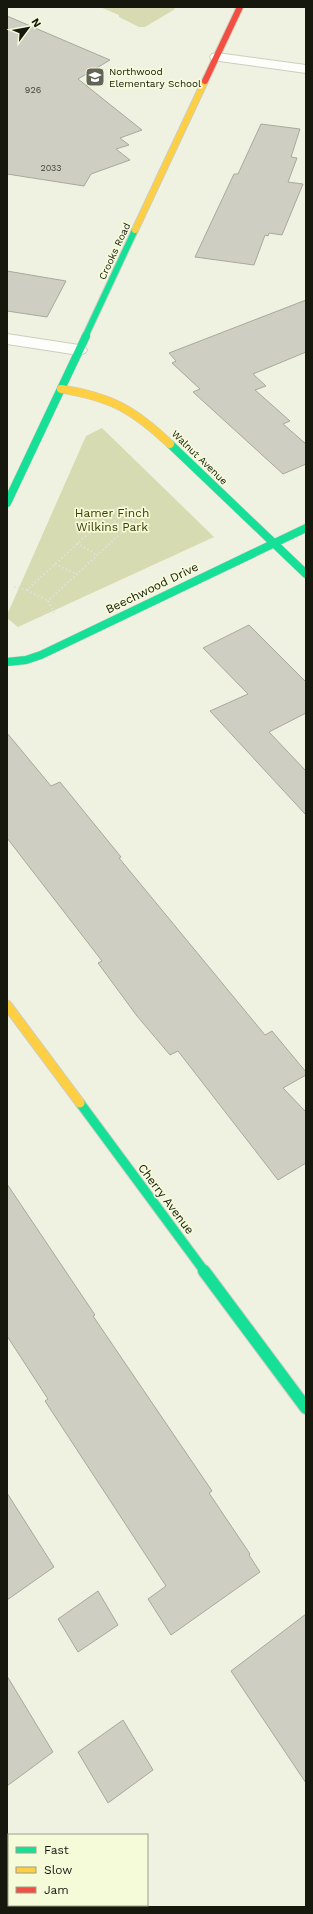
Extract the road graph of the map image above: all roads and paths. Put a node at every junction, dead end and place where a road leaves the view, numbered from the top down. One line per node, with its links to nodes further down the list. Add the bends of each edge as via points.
1 (240, 7): 2 (street, Crooks Road)
2 (217, 57): 3 (street); 5 (street, Crooks Road)
3 (306, 69)
4 (7, 339): 5 (lane)
5 (79, 350): 6 (street, Crooks Road)
6 (61, 389): 7 (street, Crooks Road); 12 (street, Walnut Avenue, via 99,396 130,409 146,421)
7 (7, 503)
8 (110, 517): 9 (path); 9 (path, via 116,508 123,506 134,509 137,516 134,521); 11 (path)
9 (120, 524): 13 (path, via 121,533)
10 (306, 528): 12 (street, Beechwood Drive)
11 (77, 543): 13 (path); 14 (path)
12 (274, 543): 16 (street, Walnut Avenue); 21 (street, Beechwood Drive, via 41,655)
13 (97, 555): 15 (path)
14 (55, 564): 15 (path); 18 (path)
15 (76, 574): 19 (path)
16 (306, 574)
17 (14, 587): 18 (path)
18 (27, 590): 19 (path)
19 (48, 601): 20 (path)
20 (54, 613)
21 (7, 662)
22 (7, 1005): 23 (street, Cherry Avenue)
23 (306, 1408)

